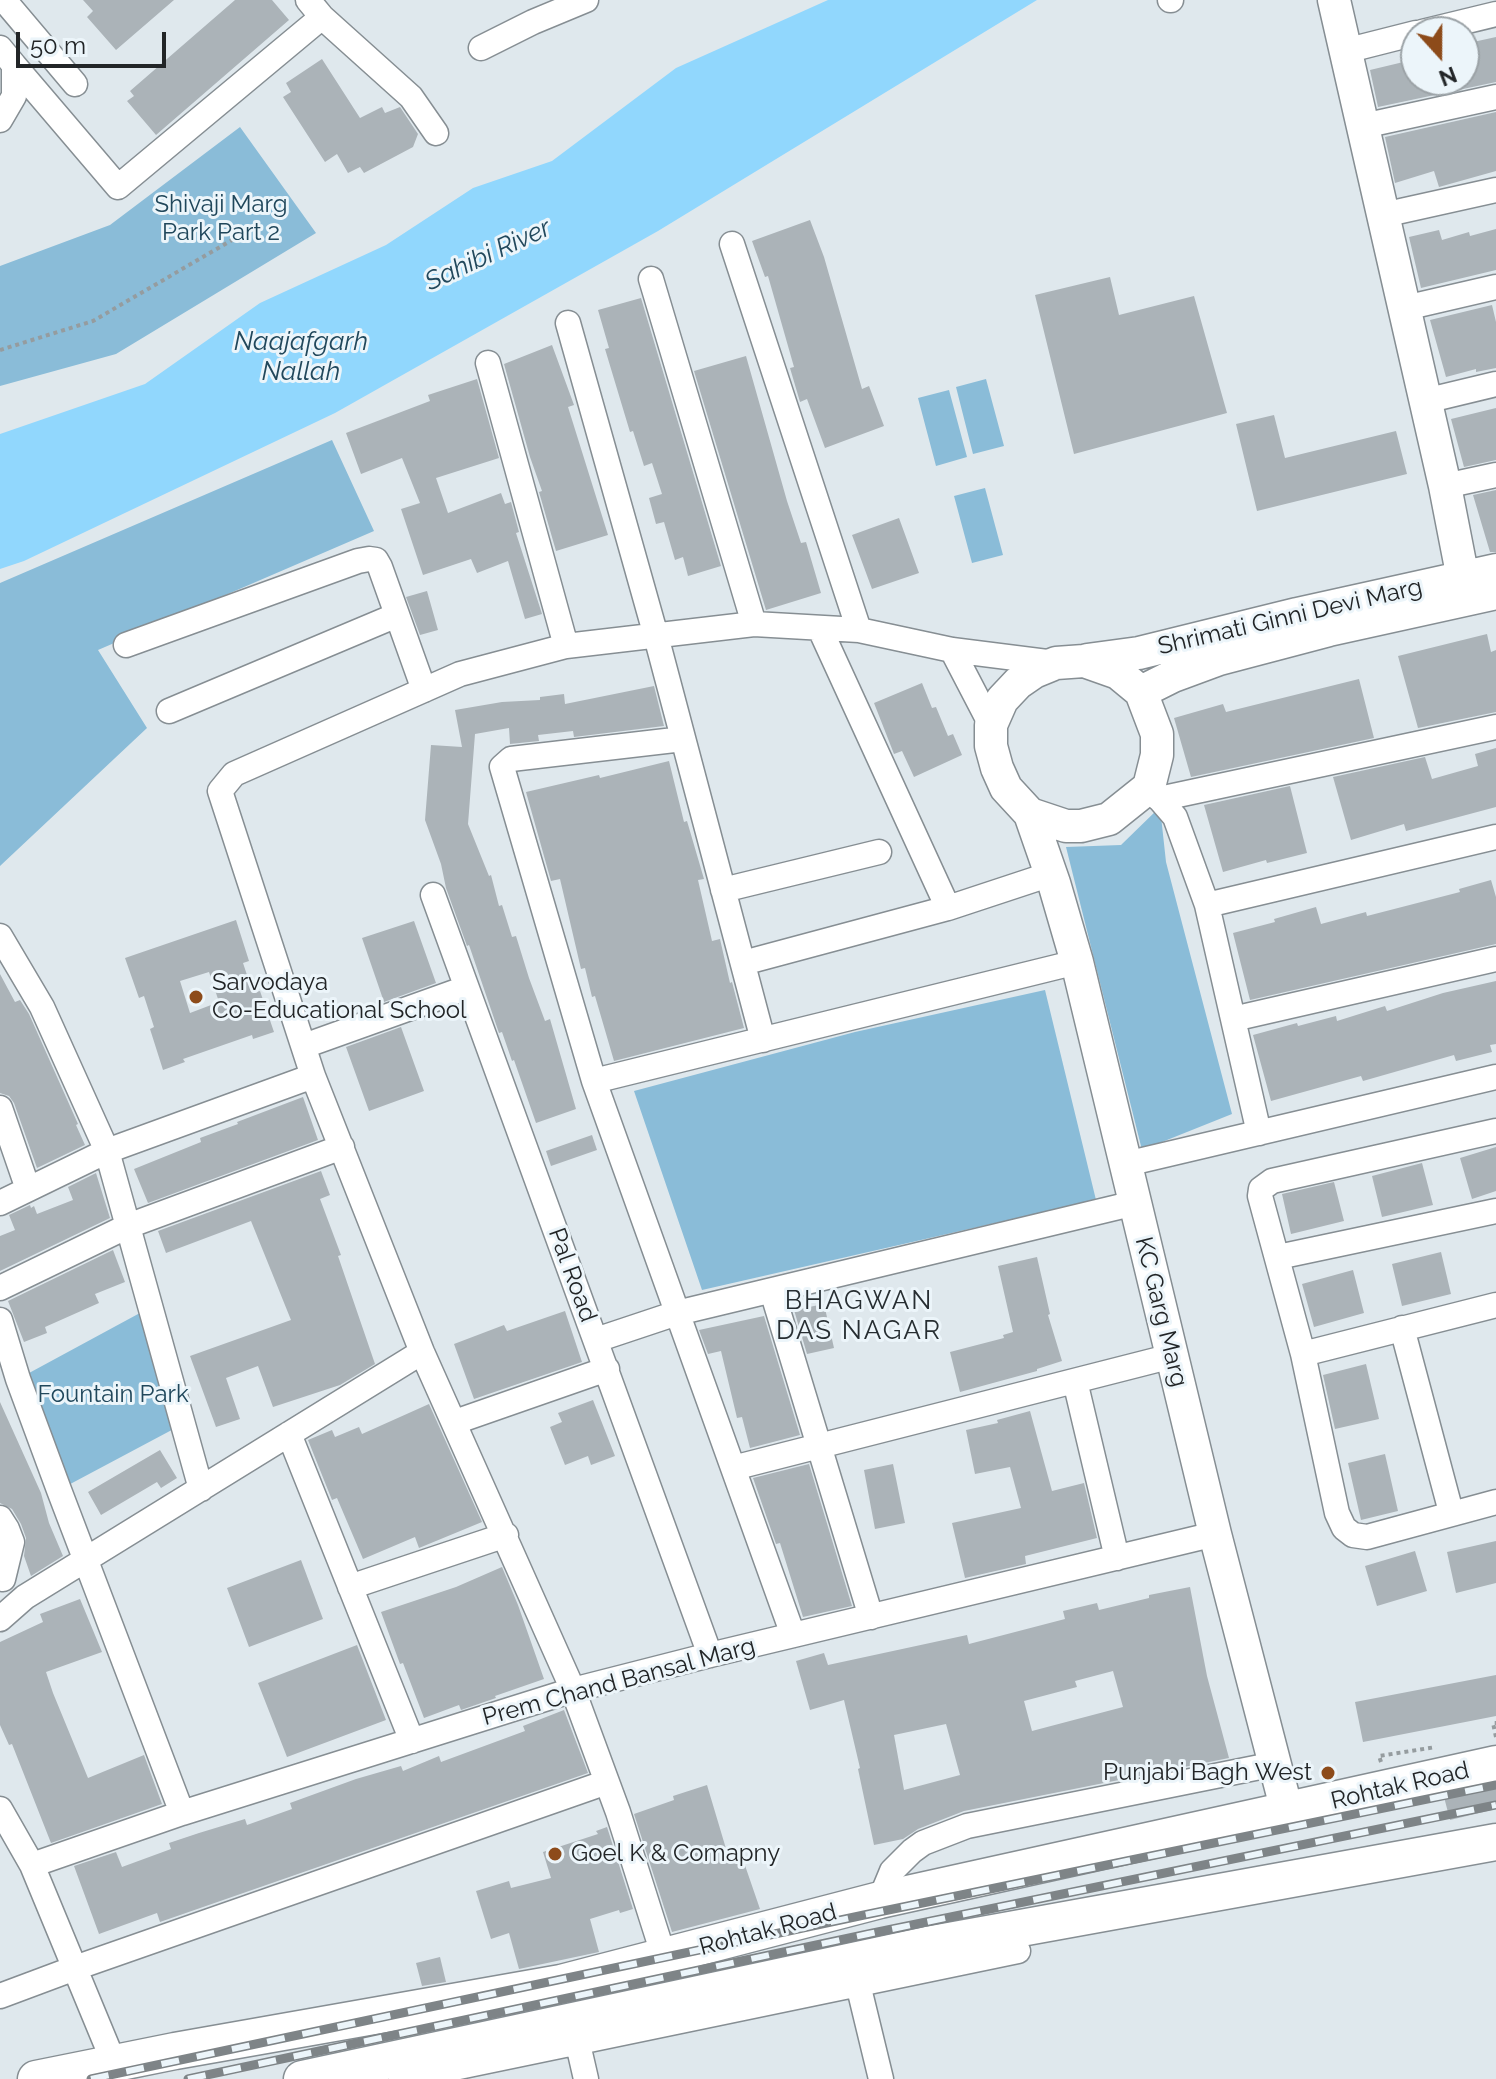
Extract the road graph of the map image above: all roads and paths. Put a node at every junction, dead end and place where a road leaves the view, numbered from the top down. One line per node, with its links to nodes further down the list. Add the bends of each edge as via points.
1 (4, 0): 10 (street)
2 (586, 0): 5 (street)
3 (1334, 0): 8 (street)
4 (315, 8): 9 (street, via 118,187); 14 (street, via 411,97)
5 (529, 11): 7 (street)
6 (1400, 37): 8 (street)
7 (481, 48)
8 (1345, 51): 13 (street)
9 (7, 56): 12 (street, via 14,96)
10 (75, 84)
11 (1496, 97): 13 (street)
12 (0, 120)
13 (1363, 126): 16 (street)
14 (436, 133)
15 (1496, 190): 16 (street)
16 (1383, 215): 21 (street)
17 (244, 233): 23 (path, via 93,321)
18 (732, 244): 34 (street)
19 (651, 279): 32 (street)
20 (1496, 287): 21 (street)
21 (1405, 308): 26 (street)
22 (568, 323): 35 (street)
23 (0, 350)
24 (488, 363): 37 (street)
25 (1496, 384): 26 (street)
26 (1425, 401): 28 (street)
27 (1496, 475): 28 (street)
28 (1445, 486): 30 (street)
29 (1496, 570): 30 (street, Shrimati Ginni Devi Marg)
30 (1475, 589): 39 (street, Shrimati Ginni Devi Marg); 41 (street, Shrimati Ginni Devi Marg, via 1219,659)
31 (397, 615): 36 (street, via 380,567 369,559); 40 (street); 42 (street)
32 (754, 624): 33 (street, Shrimati Ginni Devi Marg); 35 (street, Shrimati Ginni Devi Marg)
33 (820, 629): 34 (street, Shrimati Ginni Devi Marg); 55 (street)
34 (859, 630): 38 (street, Shrimati Ginni Devi Marg)
35 (656, 636): 37 (street, Shrimati Ginni Devi Marg); 45 (street)
36 (126, 645)
37 (566, 646): 40 (street, Shrimati Ginni Devi Marg, via 460,674)
38 (952, 650): 39 (street, Shrimati Ginni Devi Marg); 43 (street)
39 (1070, 662): 41 (street, via 1118,673); 43 (street, via 1034,672 1018,683 1002,700)
40 (424, 690): 63 (street, Shrimati Ginni Devi Marg, via 234,774 220,791)
41 (1141, 692): 46 (street, via 1157,734)
42 (169, 711)
43 (991, 725): 47 (street, via 997,768 1006,788)
44 (1496, 727): 46 (street)
45 (683, 739): 52 (street); 66 (street, via 511,759 502,767)
46 (1154, 793): 48 (street, via 1109,819); 54 (street, via 1175,817)
47 (1030, 814): 48 (street); 51 (street, KC Garg Marg)
48 (1081, 826): 51 (street, via 1057,862)
49 (1496, 837): 54 (street)
50 (879, 852): 52 (street)
51 (1053, 879): 55 (street); 58 (street, KC Garg Marg)
52 (723, 890): 59 (street)
53 (433, 895): 60 (street, Pal Road)
54 (1207, 905): 61 (street)
55 (948, 908): 59 (street)
56 (0, 936): 71 (street, via 42,1007)
57 (1496, 959): 61 (street)
58 (1077, 962): 62 (street); 72 (street, KC Garg Marg)
59 (743, 963): 62 (street)
60 (466, 988): 63 (street); 85 (street, Pal Road)
61 (1233, 1019): 69 (street)
62 (763, 1040): 66 (street)
63 (304, 1046): 64 (street)
64 (313, 1076): 70 (street); 71 (street)
65 (1496, 1077): 69 (street)
66 (594, 1081): 82 (street)
67 (0, 1108): 73 (street)
68 (1496, 1131): 78 (street, via 1267,1184 1260,1196)
69 (1259, 1133): 72 (street)
70 (342, 1147): 77 (street); 86 (street)
71 (107, 1151): 73 (street); 77 (street)
72 (1126, 1164): 75 (street, KC Garg Marg)
73 (28, 1189): 74 (street)
74 (0, 1203)
75 (1135, 1203): 80 (street); 88 (street, KC Garg Marg)
76 (1496, 1211): 78 (street)
77 (128, 1226): 79 (street); 95 (street)
78 (1278, 1257): 87 (street)
79 (0, 1288)
80 (772, 1291): 82 (street); 93 (street)
81 (1496, 1305): 84 (street)
82 (677, 1313): 85 (street); 94 (street)
83 (0, 1320): 102 (street)
84 (1402, 1328): 87 (street); 97 (street)
85 (596, 1340): 89 (street, Pal Road)
86 (422, 1352): 91 (street); 92 (street)
87 (1303, 1354): 97 (street, via 1344,1528 1367,1537)
88 (1172, 1356): 90 (street); 99 (street, KC Garg Marg)
89 (607, 1369): 91 (street); 109 (street, Pal Road)
90 (1075, 1381): 93 (street); 101 (street)
91 (455, 1422): 100 (street)
92 (289, 1434): 95 (street); 104 (street)
93 (819, 1445): 94 (street); 106 (street)
94 (733, 1468): 108 (street)
95 (201, 1489): 102 (street)
96 (1496, 1502): 97 (street)
97 (1451, 1512)
98 (0, 1518): 103 (street, via 12,1542)
99 (1215, 1534): 101 (street, Prem Chand Bansal Marg); 112 (street, KC Garg Marg)
100 (506, 1535): 104 (street); 110 (street)
101 (1117, 1558): 106 (street, Prem Chand Bansal Marg)
102 (87, 1559): 105 (street); 117 (street)
103 (1, 1578): 105 (street)
104 (350, 1587): 111 (street)
105 (25, 1597): 107 (street)
106 (871, 1617): 108 (street, Prem Chand Bansal Marg)
107 (0, 1619)
108 (793, 1635): 109 (street, Prem Chand Bansal Marg)
109 (710, 1655): 110 (street, Prem Chand Bansal Marg)
110 (573, 1690): 111 (street, Prem Chand Bansal Marg); 114 (street)
111 (412, 1741): 117 (street, Prem Chand Bansal Marg)
112 (1275, 1764): 116 (street, KC Garg Marg); 120 (street, via 967,1826 912,1851 892,1871)
113 (1496, 1764): 116 (main road, Rohtak Road)
114 (607, 1782): 122 (street); 123 (street)
115 (0, 1809): 119 (street)
116 (1287, 1811): 120 (main road, Rohtak Road)
117 (182, 1813): 119 (street, Prem Chand Bansal Marg)
118 (1496, 1842): 126 (main road, Rohtak Road, via 927,1945)
119 (32, 1865): 123 (street)
120 (880, 1900): 122 (main road, Rohtak Road)
121 (1018, 1951): 124 (street)
122 (664, 1957): 127 (main road, Rohtak Road, via 561,1983)
123 (75, 1968): 125 (street); 127 (street)
124 (858, 1984): 126 (street); 132 (street)
125 (0, 1996)
126 (575, 2032): 128 (main road, Rohtak Road); 130 (street); 131 (street)
127 (114, 2063): 129 (main road, Rohtak Road)
128 (310, 2078)
129 (36, 2079)
130 (401, 2079)
131 (586, 2079)
132 (881, 2079)

